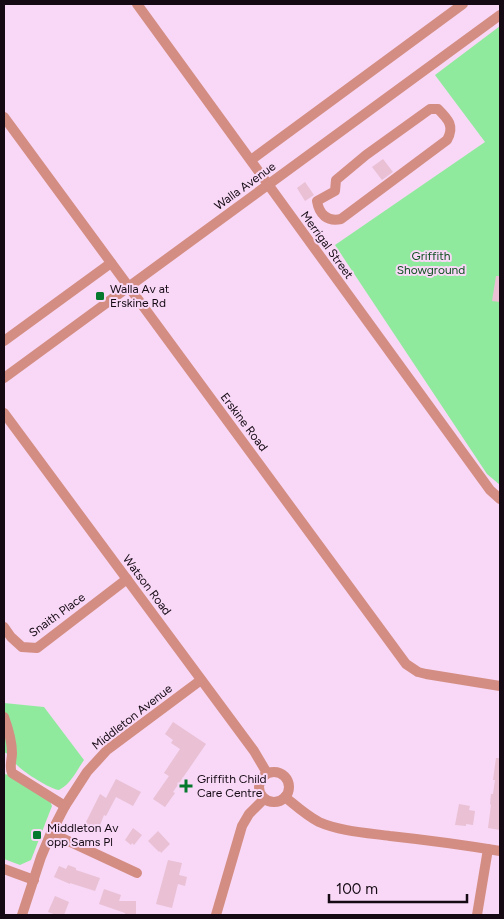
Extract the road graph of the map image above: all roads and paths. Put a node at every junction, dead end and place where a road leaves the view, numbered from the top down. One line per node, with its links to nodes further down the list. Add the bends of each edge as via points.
1 (463, 4): 5 (street, Walla Avenue)
2 (141, 5): 5 (street, Merrigal Street)
3 (500, 15): 7 (street, Walla Avenue)
4 (4, 117): 8 (street, Erskine Road)
5 (251, 160): 7 (street, Merrigal Street)
6 (344, 172): 6 (street, via 336,180 335,191 317,201 320,212 330,220 341,219 447,140 451,128 438,109 430,109)
7 (268, 184): 9 (street, Walla Avenue); 13 (street, Merrigal Street, via 490,490)
8 (111, 263): 9 (street, Erskine Road); 10 (street)
9 (128, 287): 11 (street, Walla Avenue); 17 (street, Erskine Road, via 406,664 426,674)
10 (4, 341)
11 (4, 378)
12 (4, 413): 14 (street, Watson Road)
13 (500, 499)
14 (126, 579): 15 (street, Snaith Place, via 37,648 22,647); 16 (street, Watson Road)
15 (4, 627)
16 (201, 680): 19 (street, Watson Road); 22 (street, Middleton Avenue, via 107,750 86,772)
17 (500, 686)
18 (4, 718): 22 (street, via 11,748 12,773)
19 (267, 773): 20 (street, via 283,775 288,781); 21 (street, via 258,785)
20 (286, 797): 21 (street, via 271,802); 24 (street, via 309,816 335,827)
21 (264, 799): 30 (street, via 242,826)
22 (65, 806): 23 (street, Middleton Avenue)
23 (51, 833): 27 (street); 28 (street, Middleton Avenue)
24 (488, 849): 25 (street); 31 (street)
25 (500, 851)
26 (4, 869): 28 (street)
27 (137, 873)
28 (34, 880): 29 (street, Middleton Avenue)
29 (22, 915)
30 (216, 915)
31 (477, 915)

